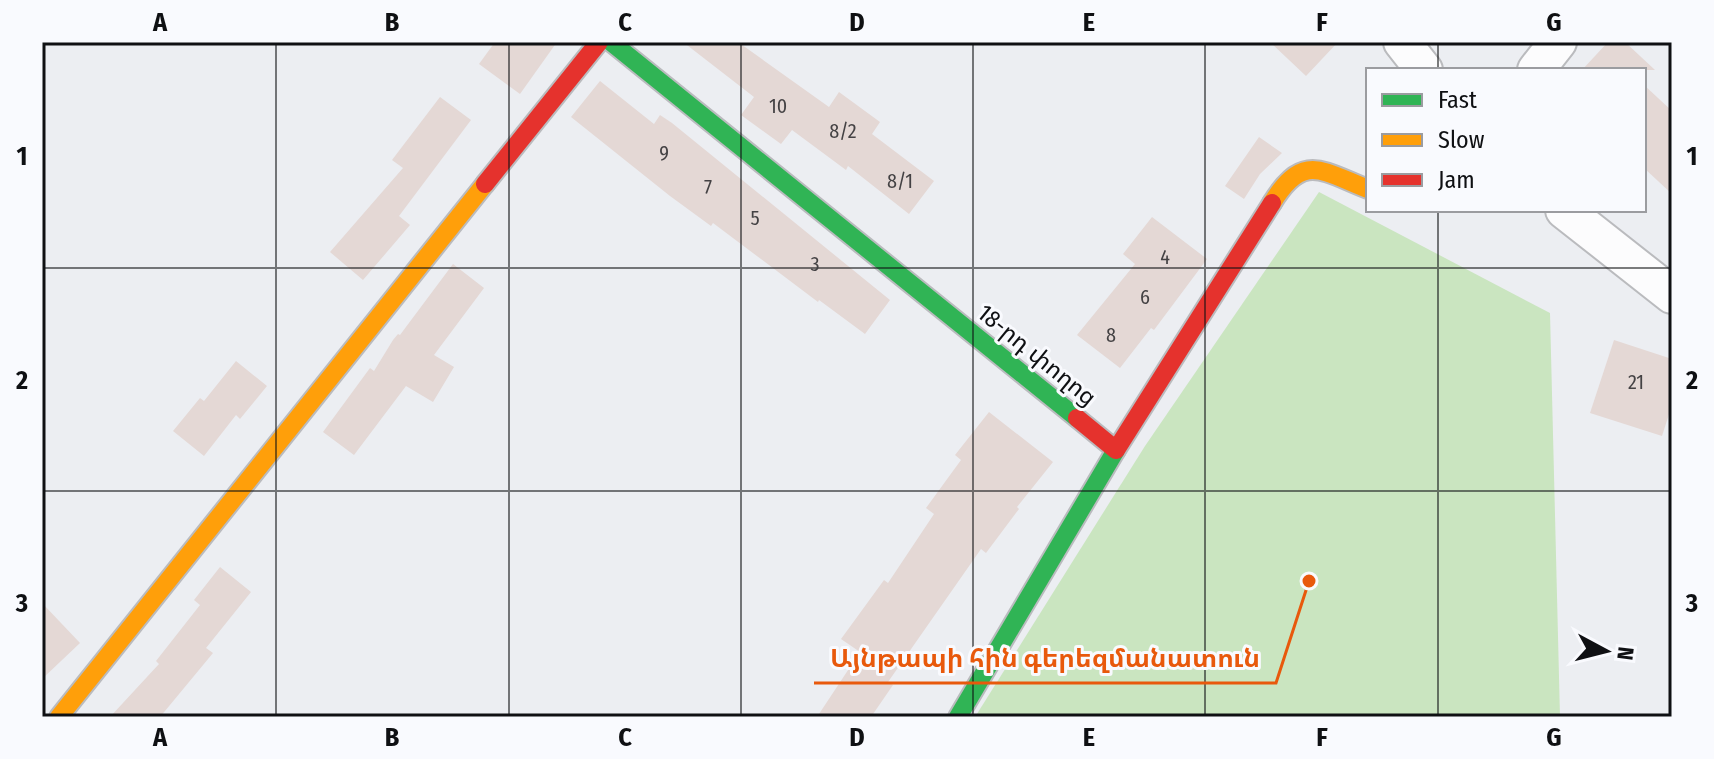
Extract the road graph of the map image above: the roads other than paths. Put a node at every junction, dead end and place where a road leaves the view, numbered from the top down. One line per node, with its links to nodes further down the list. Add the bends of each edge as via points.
1 (599, 42): 11 (street)
2 (611, 42): 10 (street, 18-րդ փողոց)
3 (1402, 42): 5 (street)
4 (1558, 42): 6 (street)
5 (1422, 68)
6 (1538, 68)
7 (1366, 188): 10 (street, via 1316,169 1299,171 1281,188)
8 (1567, 212): 9 (street)
9 (1672, 295)
10 (1116, 450): 12 (street)
11 (59, 717)
12 (958, 717)

